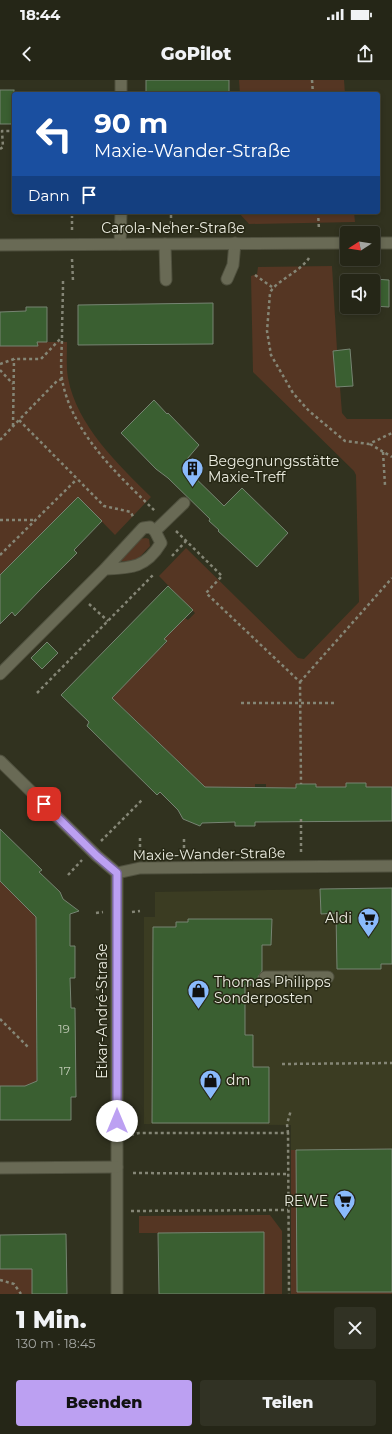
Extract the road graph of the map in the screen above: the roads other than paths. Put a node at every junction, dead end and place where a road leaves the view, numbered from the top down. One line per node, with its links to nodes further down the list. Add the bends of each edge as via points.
1 (121, 80): 2 (street)
2 (121, 92)
3 (121, 214): 8 (street)
4 (235, 243): 5 (street, Carola-Neher-Straße); 9 (street, Carola-Neher-Straße); 11 (street, via 233,265)
5 (340, 243)
6 (380, 243): 7 (street)
7 (392, 243)
8 (120, 244): 9 (street, Carola-Neher-Straße); 10 (street, Carola-Neher-Straße)
9 (165, 244): 12 (street)
10 (0, 245)
11 (227, 279)
12 (166, 280)
13 (184, 503): 14 (street)
14 (155, 530): 15 (street, via 150,527 143,528); 15 (street, via 161,543 157,551 143,563 134,568)
15 (105, 569): 16 (street)
16 (0, 674)
17 (0, 761): 19 (street, Maxie-Wander-Straße)
18 (392, 866): 19 (street, Maxie-Wander-Straße, via 140,868)
19 (117, 873): 23 (street, Etkar-André-Straße)
20 (265, 977): 21 (street)
21 (328, 977)
22 (0, 1168): 23 (street)
23 (116, 1168): 24 (street, Etkar-André-Straße)
24 (117, 1294)

